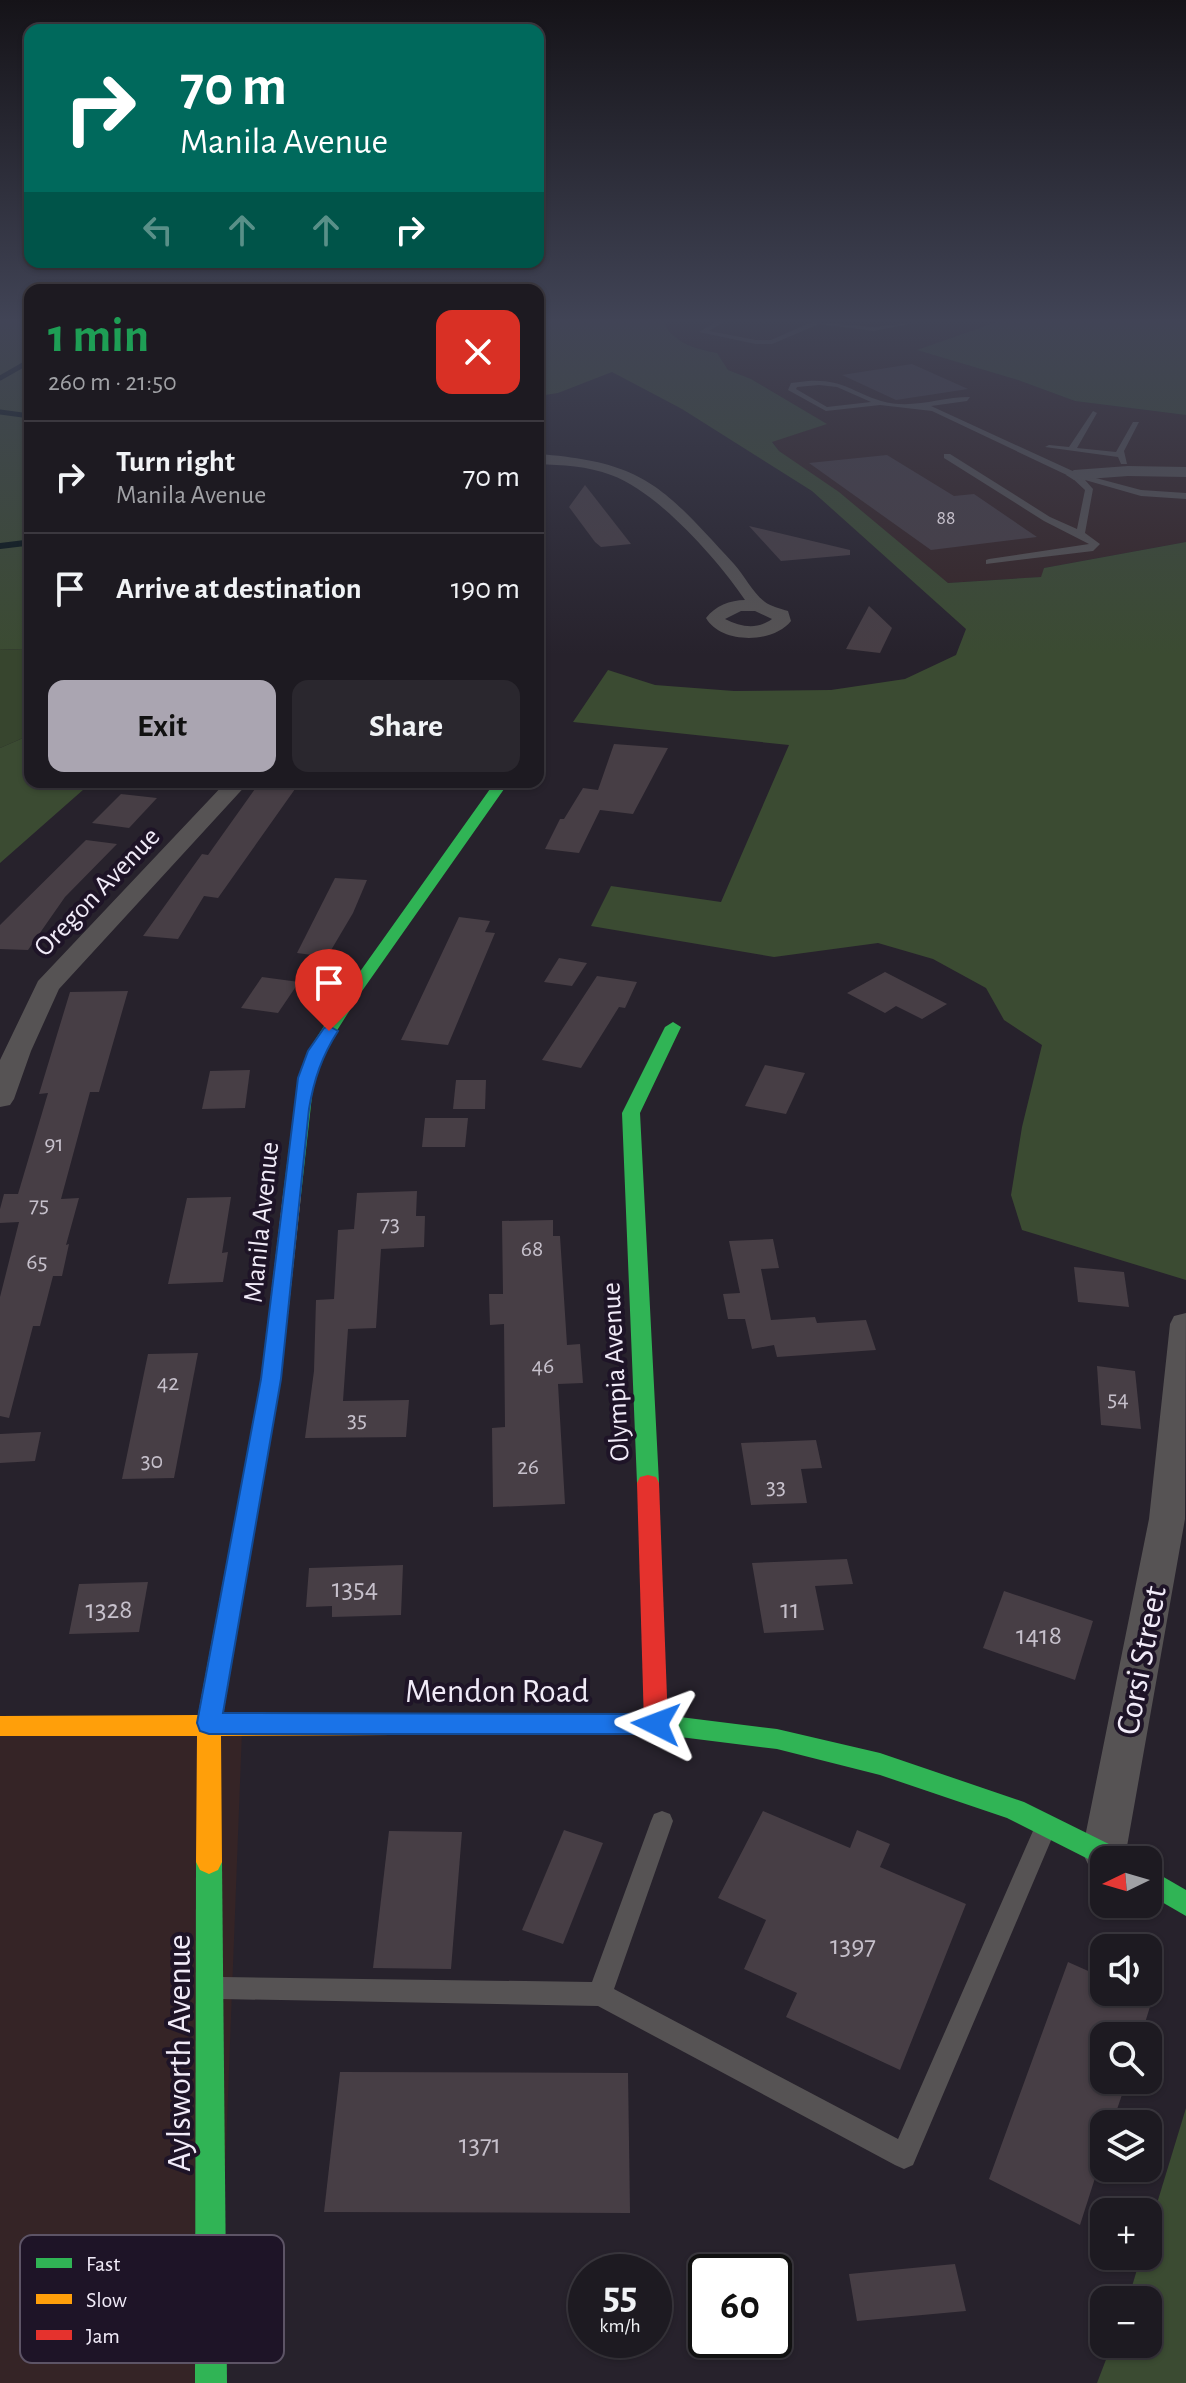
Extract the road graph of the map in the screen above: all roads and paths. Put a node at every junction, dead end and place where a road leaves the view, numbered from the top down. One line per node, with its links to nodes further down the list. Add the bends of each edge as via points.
1 (985, 433): 10 (lane)
2 (1081, 433): 5 (lane)
3 (1131, 433): 8 (lane, via 1120,451)
4 (1049, 447): 5 (lane)
5 (1072, 449): 8 (lane)
6 (947, 456): 12 (lane)
7 (544, 459): 14 (street, via 578,462 641,480 677,511)
8 (1125, 463): 9 (street); 10 (street)
9 (1186, 472)
10 (1074, 475): 11 (lane, via 1141,493); 12 (lane, via 1089,489)
11 (1186, 496)
12 (1080, 534): 13 (lane, via 1095,544 1090,549)
13 (989, 562)
14 (758, 606)
15 (232, 788): 18 (street, Oregon Avenue, via 47,986)
16 (498, 788): 20 (street, Manila Avenue, via 355,990 316,1051 306,1078 271,1379)
17 (673, 1027): 21 (street, Olympia Avenue, via 631,1113 630,1133 644,1355)
18 (0, 1099)
19 (1186, 1324): 26 (street, Corsi Street, via 1167,1519)
20 (209, 1723): 21 (street, Mendon Road); 22 (street, Mendon Road); 29 (street, Aylsworth Avenue)
21 (656, 1724): 24 (street, Mendon Road, via 777,1739 880,1764)
22 (0, 1726)
23 (662, 1821): 30 (lane)
24 (1047, 1826): 25 (street, Mendon Road); 30 (lane, via 904,2156)
25 (1090, 1846)
26 (1112, 1846)
27 (1162, 1889): 28 (street)
28 (1186, 1904)
29 (210, 1988): 30 (lane); 31 (street, Aylsworth Avenue)
30 (600, 1994)
31 (211, 2235)
32 (211, 2363): 33 (street, Aylsworth Avenue)
33 (211, 2383)

